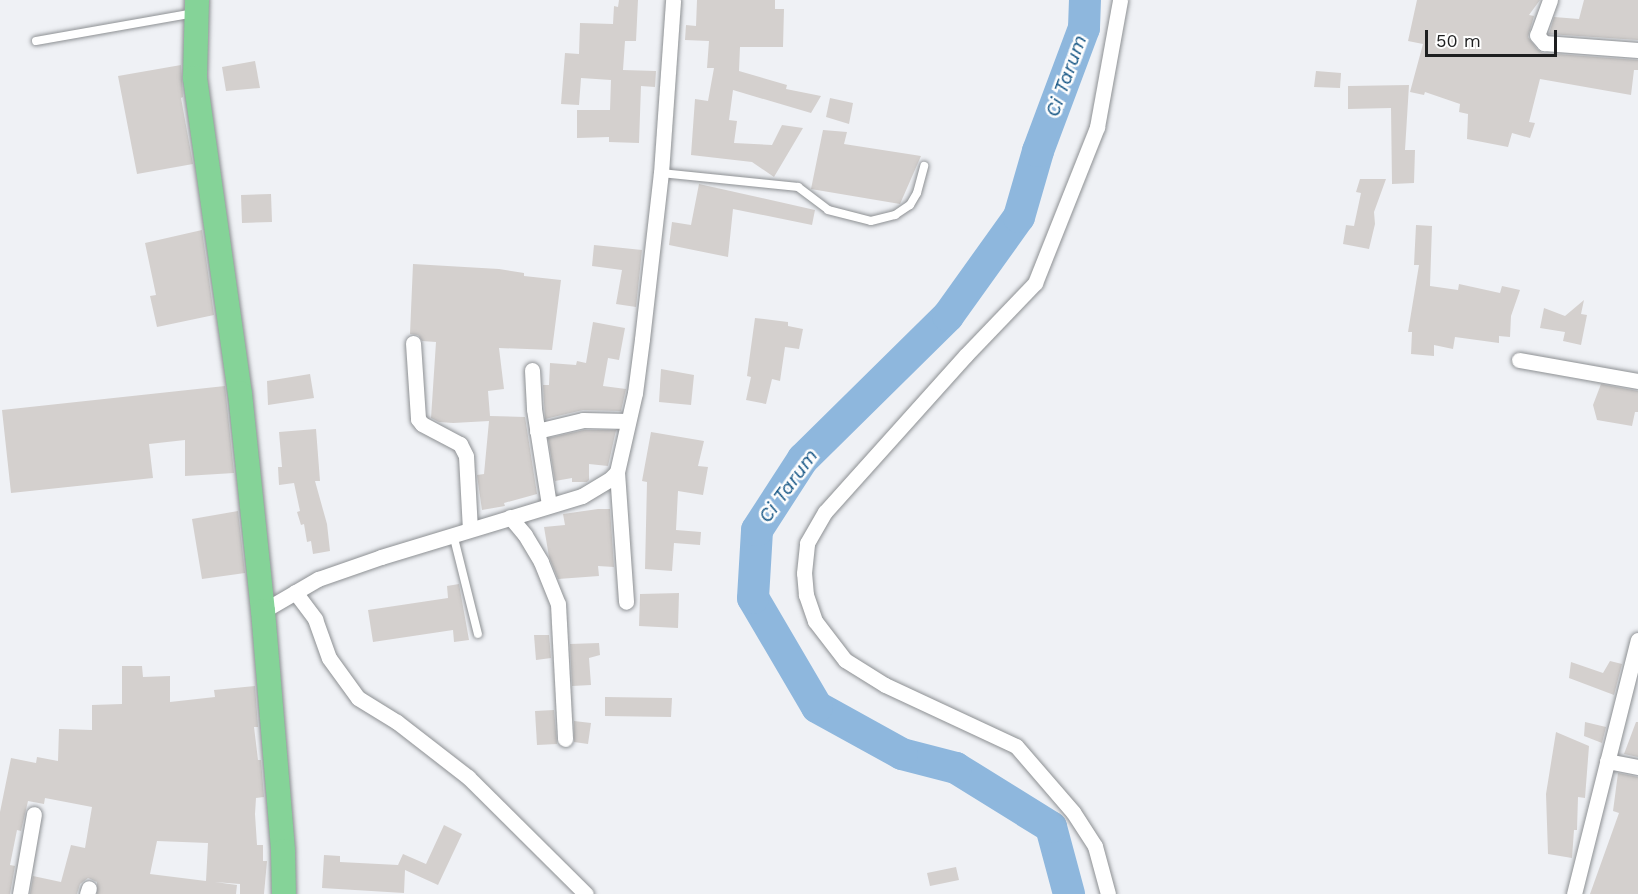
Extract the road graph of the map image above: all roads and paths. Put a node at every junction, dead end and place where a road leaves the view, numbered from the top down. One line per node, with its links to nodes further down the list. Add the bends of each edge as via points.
1 (673, 0): 8 (street)
2 (1120, 0): 32 (street, via 1097,127 1035,283 825,512 807,543 804,573 815,621 844,660 885,685 1016,746 1073,812 1095,846)
3 (1550, 0): 6 (street, via 1537,35 1544,43)
4 (196, 6): 5 (lane); 22 (main road, via 195,78 240,393)
5 (36, 41)
6 (1638, 50)
7 (924, 166): 8 (lane, via 910,205 895,215 871,221 828,210 798,187)
8 (661, 173): 13 (street)
9 (413, 343): 18 (street, via 418,419 460,444 466,456)
10 (1519, 360): 12 (street)
11 (532, 370): 14 (street)
12 (1638, 381)
13 (628, 421): 14 (street, via 583,420); 15 (street)
14 (537, 430): 16 (street)
15 (617, 472): 16 (street, via 582,496); 21 (street)
16 (549, 505): 17 (street)
17 (510, 517): 18 (street); 25 (street, via 541,562 558,604)
18 (470, 529): 19 (street)
19 (453, 534): 20 (street, via 318,579); 23 (lane)
20 (295, 592): 22 (street); 31 (street, via 315,619 329,658 358,698 397,722 468,777)
21 (626, 603)
22 (263, 610): 30 (main road)
23 (478, 634)
24 (1638, 640): 26 (street)
25 (565, 740)
26 (1607, 760): 27 (street); 33 (street)
27 (1638, 767)
28 (34, 814): 29 (street)
29 (20, 894)
30 (284, 894)
31 (586, 894)
32 (1108, 894)
33 (1574, 894)

